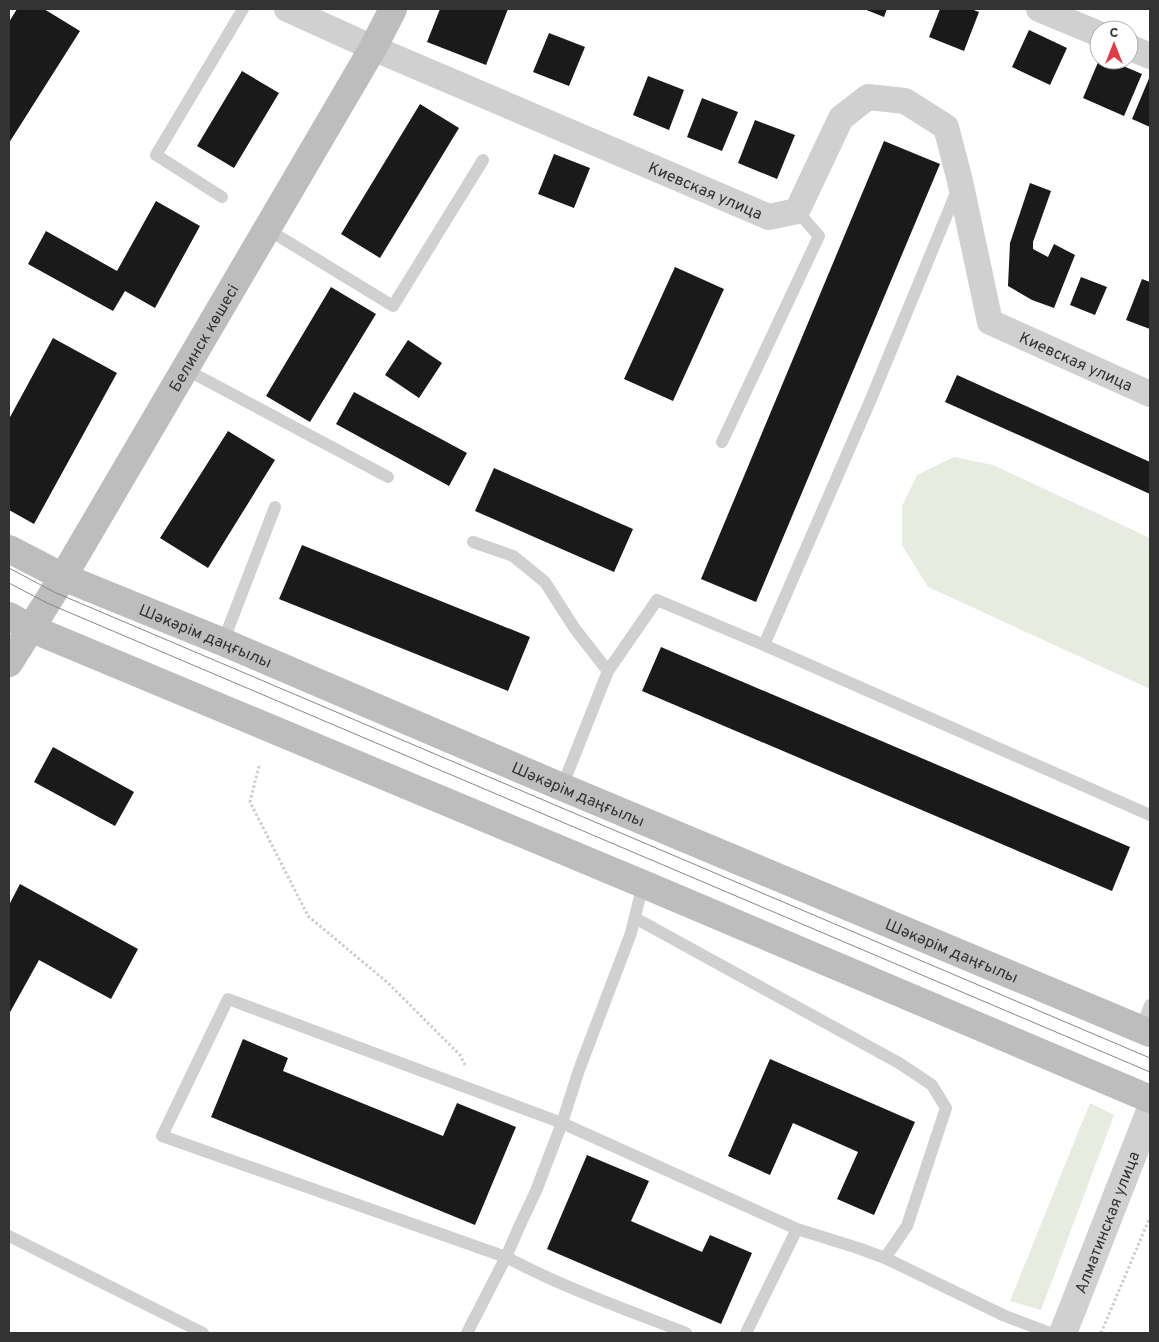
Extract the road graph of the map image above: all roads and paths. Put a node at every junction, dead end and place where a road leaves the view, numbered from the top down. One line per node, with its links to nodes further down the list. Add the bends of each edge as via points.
1 (243, 9): 9 (lane, via 156,154)
2 (287, 9): 6 (street, Киевская улица)
3 (393, 9): 6 (main road, Белинск көшесі)
4 (1039, 9): 5 (street)
5 (1089, 30)
6 (373, 48): 10 (street, Киевская улица, via 769,217); 11 (main road, Белинск көшесі)
7 (484, 160): 11 (lane, via 392,306)
8 (960, 181): 10 (street, Киевская улица, via 946,127 905,101 868,97 841,118); 13 (street, Киевская улица, via 990,322); 22 (lane, via 871,399)
9 (222, 197)
10 (797, 211): 14 (lane, via 819,236)
11 (267, 229): 12 (main road, Белинск көшесі)
12 (185, 369): 15 (lane); 19 (main road, Белинск көшесі)
13 (1150, 394)
14 (722, 442)
15 (388, 477)
16 (275, 507): 21 (lane)
17 (473, 542): 24 (lane, via 513,556 545,582 575,629)
18 (9, 550): 19 (main road, Шәкәрім даңғылы)
19 (63, 578): 20 (main road, Белинск көшесі); 21 (main road, Шәкәрім даңғылы)
20 (20, 622): 23 (main road, Белинск көшесі); 28 (main road)
21 (223, 642): 26 (main road, Шәкәрім даңғылы)
22 (764, 645): 24 (lane, via 657,600); 27 (lane)
23 (9, 663)
24 (608, 671): 26 (lane)
25 (259, 766): 31 (path, via 250,802 308,916 388,983 460,1055)
26 (562, 787): 30 (main road, Шәкәрім даңғылы, via 1027,983)
27 (1150, 815)
28 (643, 884): 29 (lane); 32 (main road)
29 (635, 918): 34 (lane); 39 (lane, via 899,1063 932,1085 946,1108 907,1226)
30 (1147, 1022)
31 (479, 1092): 34 (lane); 38 (lane, via 228,999 162,1136)
32 (1150, 1099)
33 (1150, 1111): 45 (street, Алматинская улица)
34 (562, 1123): 36 (lane); 38 (lane)
35 (1150, 1217): 46 (path)
36 (797, 1229): 39 (lane); 43 (lane)
37 (9, 1236): 40 (lane)
38 (506, 1258): 41 (lane); 42 (lane, via 582,1293)
39 (885, 1258): 44 (lane, via 1005,1316)
40 (203, 1333)
41 (467, 1333)
42 (686, 1333)
43 (746, 1333)
44 (1050, 1333)
45 (1063, 1333)
46 (1101, 1333)

